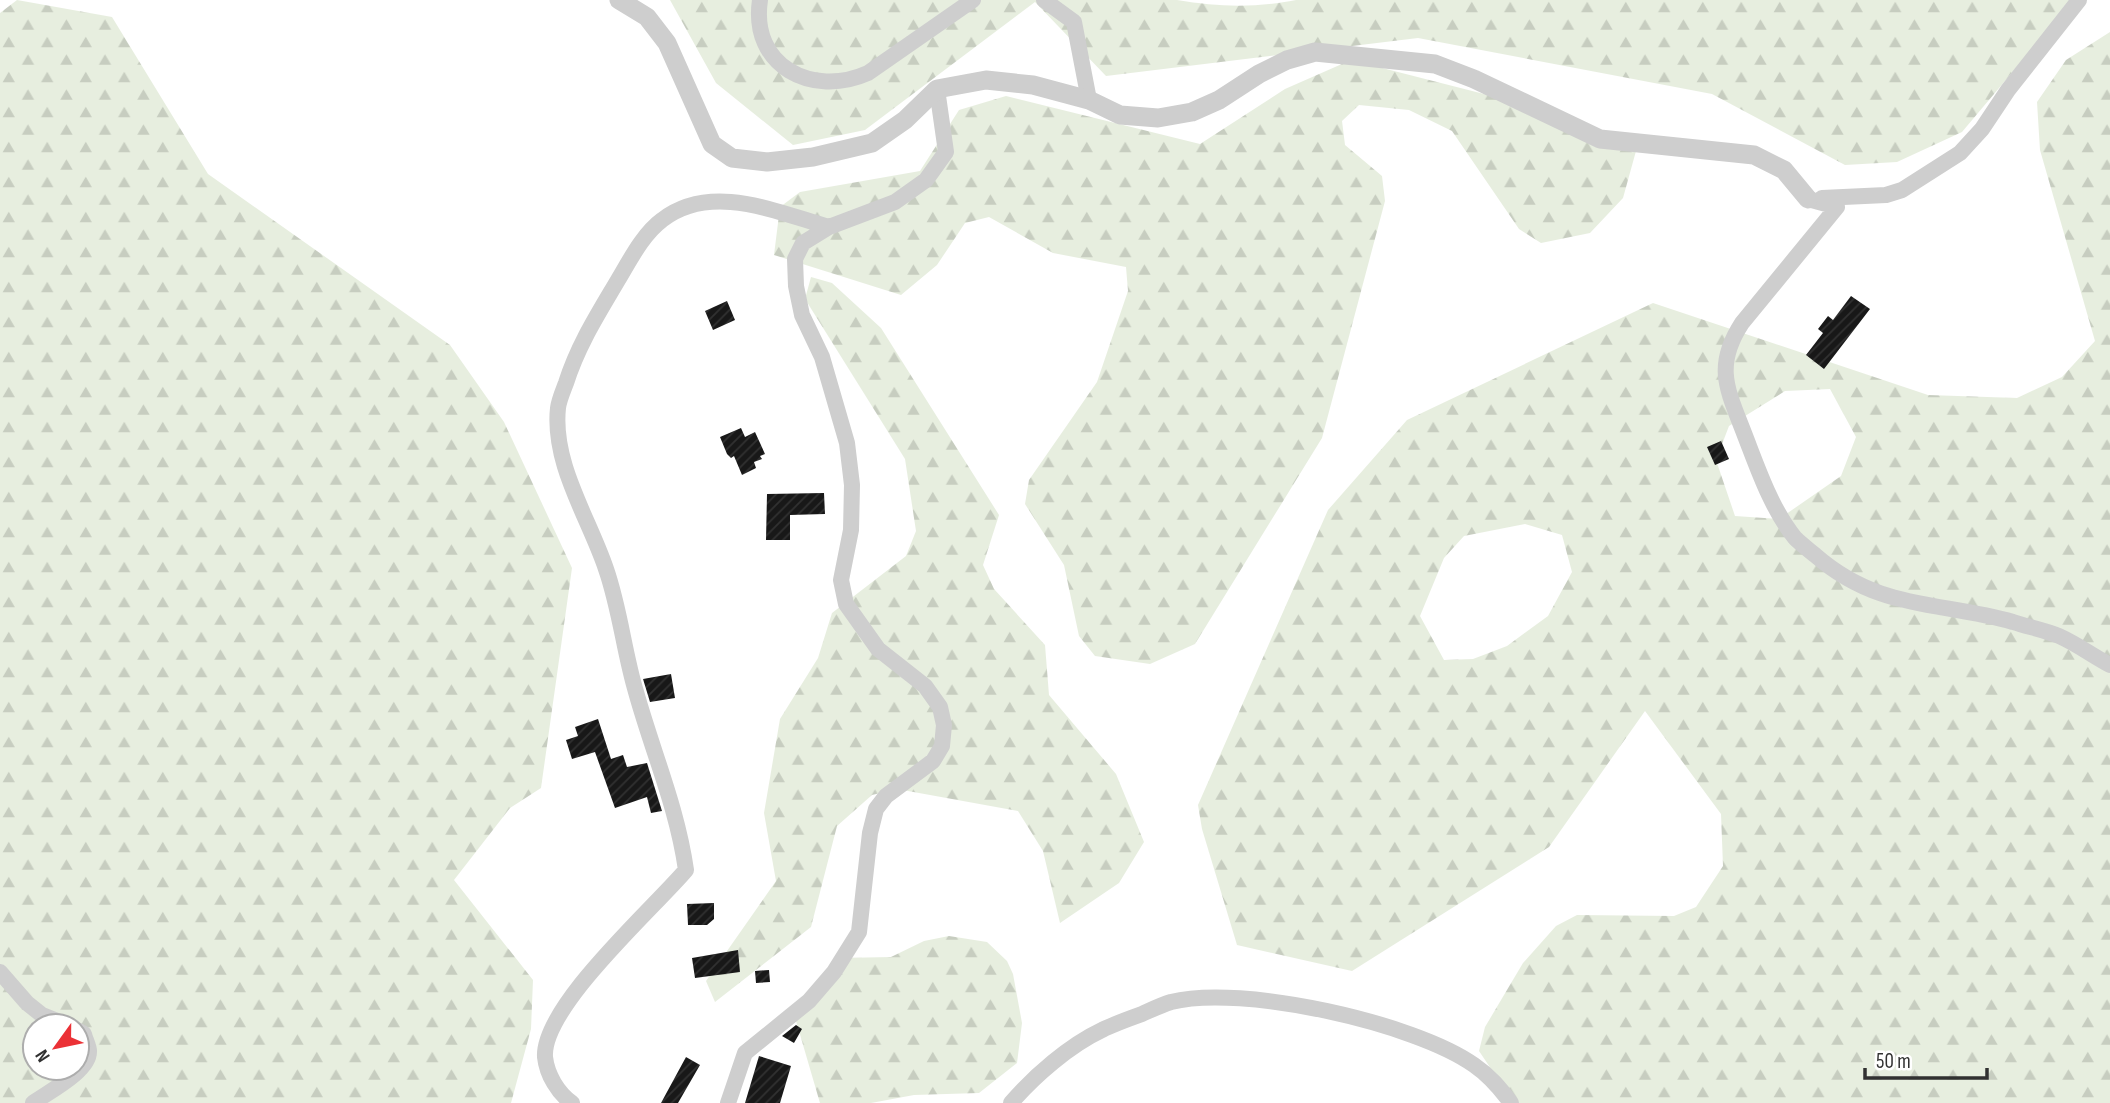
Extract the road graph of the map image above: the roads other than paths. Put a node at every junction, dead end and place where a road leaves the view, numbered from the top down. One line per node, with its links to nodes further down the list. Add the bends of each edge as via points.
1 (619, 0): 6 (street, via 647,17 667,43 712,144 732,158 779,161 872,142 905,120)
2 (760, 0): 3 (street, via 759,29 775,60 797,76 825,83 868,73)
3 (973, 0)
4 (1044, 0): 7 (street, via 1074,22)
5 (2079, 0): 8 (street, via 1960,153 1902,190 1886,195)
6 (937, 89): 7 (street, via 986,80 1033,85); 9 (street, via 946,152 926,180 895,202)
7 (1088, 100): 8 (street, via 1120,115 1158,118 1192,112 1287,60 1315,52 1435,64 1600,139 1754,155 1784,170)
8 (1808, 198): 10 (street, via 1837,207 1742,323 1729,343 1726,359 1725,377 1734,407 1763,483 1781,515 1796,538 1830,568 1882,595 2059,636)
9 (829, 227): 15 (street, via 773,208 733,201 686,206 660,221 637,249 581,342 558,408 561,452 571,488 607,571 687,870 602,958 552,1027 545,1055 548,1072); 16 (street, via 803,243 795,260 796,286 847,443 852,485 851,530 841,580 846,604 878,649 925,686 940,707 944,738 933,761 886,796 877,809 859,932 834,972 809,1000 745,1053)
10 (2110, 665)
11 (0, 972): 12 (street)
12 (38, 1012)
13 (63, 1082): 14 (street)
14 (33, 1103)
15 (572, 1103)
16 (728, 1103)
17 (1011, 1103): 18 (street, via 1038,1072 1100,1030 1172,1002 1226,996 1353,1018 1435,1045 1473,1064 1496,1082)
18 (1511, 1103)

